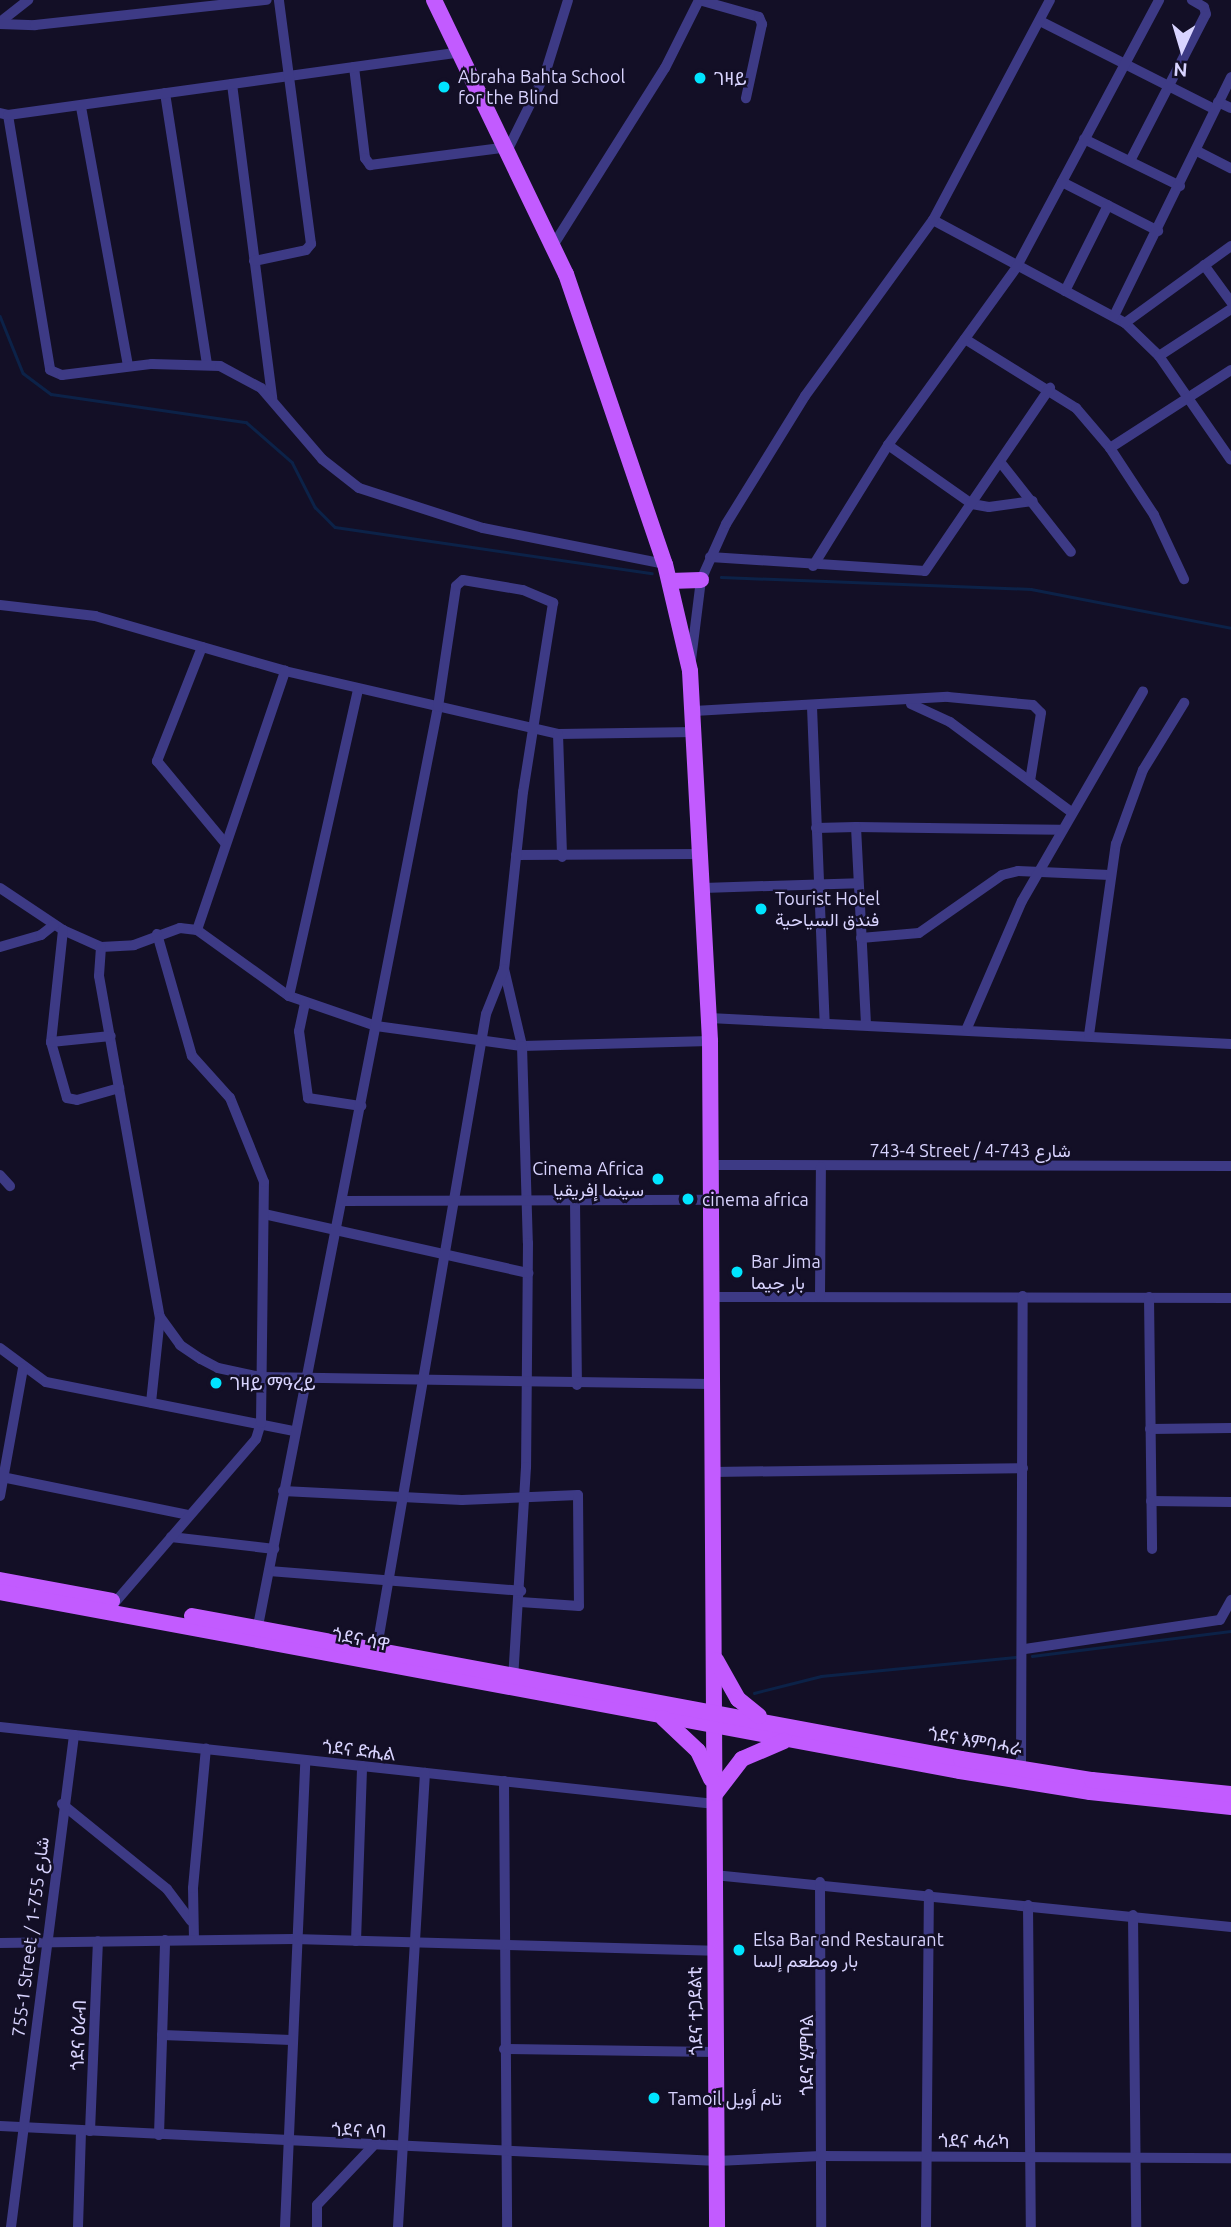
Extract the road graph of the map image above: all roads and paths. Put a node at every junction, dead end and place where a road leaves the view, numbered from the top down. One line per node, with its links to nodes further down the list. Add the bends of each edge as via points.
1 (28, 0): 11 (street)
2 (267, 0): 9 (street)
3 (279, 0): 15 (street)
4 (434, 0): 12 (main road, ጎደና ተጋደልቲ)
5 (568, 0): 26 (street, via 545,74)
6 (1050, 0): 10 (street)
7 (1159, 0): 13 (street)
8 (1192, 0): 18 (street, via 1205,7 1206,14)
9 (204, 3): 11 (street, via 35,25)
10 (1040, 20): 13 (street); 33 (street)
11 (0, 23)
12 (457, 53): 14 (street); 26 (main road, ጎደና ተጋደልቲ)
13 (1125, 62): 18 (street); 25 (street)
14 (354, 67): 15 (street); 26 (street, via 365,158 370,166)
15 (289, 73): 17 (street); 37 (street, via 311,244 306,250)
16 (1231, 77): 21 (street)
17 (232, 84): 19 (street); 37 (street)
18 (1170, 86): 21 (street); 28 (street)
19 (165, 93): 22 (street); 47 (street)
20 (746, 98): 35 (street, via 762,24 758,17 699,0 665,68)
21 (1216, 105): 23 (street); 27 (street)
22 (81, 107): 24 (street); 48 (street)
23 (1231, 108)
24 (4, 114): 48 (street, via 50,370 62,375)
25 (1084, 139): 28 (street); 30 (street)
26 (509, 147): 35 (main road, ጎደና ተጋደልቲ)
27 (1197, 151): 29 (street); 31 (street)
28 (1130, 161): 31 (street)
29 (1231, 168)
30 (1062, 182): 32 (street); 39 (street)
31 (1180, 186): 34 (street)
32 (1108, 205): 34 (street); 40 (street)
33 (933, 220): 39 (street); 61 (street, via 785,427)
34 (1158, 231): 43 (street)
35 (554, 244): 62 (main road, ጎደና ተጋደልቲ)
36 (1231, 246): 38 (street)
37 (254, 261): 52 (street)
38 (1204, 265): 41 (street); 44 (street)
39 (1016, 268): 40 (street); 45 (street)
40 (1065, 291): 43 (street)
41 (1231, 302)
42 (1231, 309): 46 (street)
43 (1114, 316): 44 (street)
44 (1125, 323): 46 (street)
45 (965, 339): 50 (street); 53 (street)
46 (1159, 356): 51 (street)
47 (207, 364): 48 (street); 52 (street, via 235,372)
48 (128, 366)
49 (1231, 370): 51 (street)
50 (1050, 388): 54 (street, via 1076,408); 57 (street)
51 (1187, 397): 54 (street); 55 (street)
52 (272, 398): 62 (street, via 322,459 344,479 369,492 483,528)
53 (888, 445): 59 (street); 63 (street)
54 (1110, 448): 64 (street, via 1154,515)
55 (1228, 448): 56 (street)
56 (1231, 460)
57 (1001, 463): 58 (street); 59 (street)
58 (1033, 502): 59 (street, via 1001,507); 60 (street)
59 (972, 503): 63 (street, via 925,571)
60 (1071, 552)
61 (710, 558): 63 (street); 65 (street)
62 (665, 564): 66 (main road, ጎደና ተጋደልቲ)
63 (813, 566)
64 (1184, 579)
65 (701, 580): 66 (main road); 70 (street)
66 (670, 581): 70 (main road, ጎደና ተጋደልቲ)
67 (0, 605): 68 (street, via 96,616)
68 (202, 646): 69 (street); 86 (street, via 156,761)
69 (285, 671): 71 (street); 86 (street)
70 (690, 671): 77 (main road, ጎደና ተጋደልቲ)
71 (358, 690): 75 (street); 103 (street)
72 (1143, 691): 82 (street)
73 (907, 702): 76 (street); 81 (street, via 950,722); 81 (street, via 965,697 1039,707)
74 (1184, 702): 91 (street, via 1131,797)
75 (438, 707): 78 (street); 78 (street, via 458,582 523,590 552,603); 108 (street)
76 (812, 707): 77 (street); 84 (street)
77 (694, 711): 79 (main road, ጎደና ተጋደልቲ)
78 (534, 729): 80 (street); 88 (street)
79 (696, 732): 80 (street); 87 (main road, ጎደና ተጋደልቲ)
80 (558, 734): 89 (street)
81 (1030, 781): 82 (street)
82 (1070, 811): 85 (street)
83 (856, 827): 84 (street); 85 (street); 92 (street)
84 (816, 828): 93 (street)
85 (1060, 830): 90 (street)
86 (225, 843): 97 (street)
87 (702, 854): 89 (street); 95 (main road, ጎደና ተጋደልቲ)
88 (516, 855): 89 (street); 102 (street)
89 (562, 857)
90 (1039, 870): 91 (street); 99 (street, via 1002,875 919,933); 109 (street, via 998,951)
91 (1110, 874): 110 (street)
92 (858, 883): 93 (street); 99 (street)
93 (819, 884): 95 (street); 106 (street)
94 (0, 888): 96 (street)
95 (703, 888): 105 (main road, ጎደና ተጋደልቲ)
96 (59, 927): 100 (street); 101 (street); 113 (street)
97 (197, 930): 98 (street); 103 (street)
98 (157, 933): 101 (street, via 134,945); 129 (street, via 192,1056 230,1098 262,1173)
99 (862, 938): 107 (street)
100 (0, 947)
101 (101, 947): 111 (street, via 99,976)
102 (505, 970): 114 (street, via 486,1014); 116 (street)
103 (289, 996): 104 (street)
104 (305, 1003): 108 (street); 118 (street, via 299,1031 308,1098)
105 (709, 1018): 106 (street); 112 (main road, ጎደና ተጋደልቲ)
106 (825, 1024): 107 (street)
107 (866, 1024): 109 (street)
108 (376, 1026): 114 (street); 118 (street)
109 (967, 1028): 110 (street)
110 (1089, 1035): 115 (street)
111 (111, 1036): 113 (street); 117 (street)
112 (710, 1041): 116 (street); 119 (main road, ጎደና ተጋደልቲ)
113 (51, 1042): 117 (street, via 67,1098 77,1100)
114 (481, 1043): 116 (street); 125 (street)
115 (1231, 1044)
116 (523, 1046): 124 (street)
117 (119, 1088): 138 (street)
118 (361, 1106): 128 (street)
119 (710, 1165): 121 (street, 743-4 Street / شارع 743-4); 127 (main road, ጎደና ተጋደልቲ)
120 (1231, 1166): 121 (street, 743-4 Street / شارع 743-4)
121 (821, 1167): 135 (street)
122 (0, 1175): 123 (street)
123 (10, 1186)
124 (527, 1199): 125 (street); 126 (street); 132 (street)
125 (452, 1200): 128 (street); 131 (street)
126 (575, 1200): 127 (street); 146 (street)
127 (710, 1200): 134 (main road, ጎደና ተጋደልቲ)
128 (343, 1201): 130 (street)
129 (264, 1214): 130 (street); 141 (street)
130 (337, 1229): 131 (street); 143 (street)
131 (444, 1253): 132 (street); 142 (street)
132 (528, 1273): 144 (street)
133 (1023, 1296): 135 (street); 136 (street); 152 (street)
134 (710, 1297): 135 (street); 145 (main road, ጎደና ተጋደልቲ)
135 (820, 1297)
136 (1149, 1297): 137 (street); 150 (street)
137 (1231, 1298)
138 (160, 1317): 141 (street, via 180,1345 201,1359 218,1368); 147 (street)
139 (0, 1348): 140 (street)
140 (23, 1368): 147 (street, via 46,1382); 154 (street)
141 (260, 1377): 143 (street); 148 (street)
142 (422, 1378): 143 (street); 144 (street); 157 (street)
143 (305, 1380): 151 (street)
144 (525, 1384): 146 (street); 158 (street)
145 (711, 1384): 146 (street); 153 (main road, ጎደና ተጋደልቲ)
146 (578, 1385)
147 (151, 1403): 148 (street)
148 (261, 1423): 151 (street); 161 (street, via 256,1439)
149 (1231, 1428): 150 (street)
150 (1150, 1429): 159 (street)
151 (294, 1431): 155 (street)
152 (1023, 1468): 153 (street); 173 (street)
153 (712, 1472): 175 (main road, ጎደና ተጋደልቲ)
154 (2, 1476): 156 (street); 161 (street)
155 (283, 1491): 157 (street); 163 (street)
156 (0, 1496)
157 (402, 1498): 158 (street); 166 (street)
158 (524, 1499): 169 (street); 169 (street, via 578,1495 581,1602 575,1607)
159 (1151, 1501): 160 (street); 164 (street)
160 (1231, 1502)
161 (189, 1515): 162 (street)
162 (171, 1537): 163 (street); 171 (street)
163 (274, 1549): 165 (street)
164 (1152, 1549)
165 (269, 1571): 166 (street); 172 (street)
166 (389, 1578): 169 (street); 174 (street)
167 (0, 1580): 171 (main road, ጎደና ሳዋ)
168 (0, 1592): 171 (main road, ጎደና ሳዋ)
169 (520, 1596): 176 (street)
170 (1231, 1600): 173 (street, via 1220,1620)
171 (111, 1607): 172 (main road, ጎደና ሳዋ)
172 (257, 1633): 174 (main road, ጎደና ሳዋ)
173 (1025, 1649): 187 (street)
174 (375, 1655): 176 (main road, ጎደና ሳዋ)
175 (715, 1660): 177 (main road, via 697,1697); 178 (main road, ጎደና ተጋደልቲ); 179 (main road, via 738,1699)
176 (513, 1681): 177 (main road, ጎደና ሳዋ)
177 (664, 1709): 178 (main road, ጎደና ሳዋ); 190 (main road, via 698,1751)
178 (715, 1718): 179 (main road, ጎደና እምባሓራ); 182 (main road, ጎደና እምባሓራ); 190 (main road, ጎደና ተጋደልቲ)
179 (764, 1720): 187 (main road, ጎደና እምባሓራ)
180 (0, 1727): 181 (street, ጎደና ድሒል)
181 (74, 1735): 183 (street, ጎደና ድሒል); 191 (street, 755-1 Street / شارع 755-1)
182 (790, 1739): 187 (main road, ጎደና እምባሓራ); 190 (main road, via 742,1759)
183 (206, 1749): 184 (street, ጎደና ድሒል); 198 (street)
184 (305, 1760): 185 (street, ጎደና ድሒል); 200 (street)
185 (362, 1766): 186 (street, ጎደና ድሒል); 204 (street)
186 (425, 1773): 188 (street, ጎደና ድሒል); 207 (street)
187 (1021, 1775): 189 (main road, ጎደና እምባሓራ); 192 (main road, ጎደና እምባሓራ)
188 (503, 1781): 190 (street, ጎደና ድሒል); 208 (street)
189 (1231, 1794)
190 (715, 1795): 193 (main road, ጎደና ተጋደልቲ)
191 (62, 1804): 198 (street, via 167,1889); 206 (street, 755-1 Street / شارع 755-1)
192 (1231, 1807)
193 (714, 1875): 194 (street); 209 (main road, ጎደና ተጋደልቲ)
194 (820, 1882): 195 (street); 223 (street, ጎደና ሂምቦል)
195 (929, 1894): 196 (street); 222 (street)
196 (1028, 1905): 197 (street); 225 (street)
197 (1133, 1915): 199 (street); 226 (street)
198 (192, 1923): 202 (street)
199 (1231, 1927)
200 (294, 1939): 202 (street); 204 (street); 211 (street)
201 (165, 1940): 202 (street); 203 (street); 210 (street)
202 (194, 1940)
203 (98, 1941): 206 (street); 216 (street, ጎደና ዕራብ)
204 (356, 1941): 207 (street)
205 (0, 1943): 206 (street)
206 (46, 1944): 215 (street, 755-1 Street / شارع 755-1)
207 (412, 1944): 208 (street); 220 (street)
208 (504, 1945): 209 (street); 212 (street)
209 (714, 1951): 213 (main road, ጎደና ተጋደልቲ)
210 (162, 2035): 211 (street); 217 (street)
211 (291, 2040): 218 (street)
212 (504, 2049): 213 (street); 221 (street)
213 (715, 2052): 227 (main road, ጎደና ተጋደልቲ)
214 (0, 2126): 215 (street, ጎደና ላባ)
215 (22, 2127): 216 (street, ጎደና ላባ); 228 (street, 755-1 Street / شارع 755-1)
216 (86, 2131): 217 (street, ጎደና ላባ); 229 (street, ጎደና ዕራብ)
217 (159, 2135): 218 (street, ጎደና ላባ)
218 (288, 2143): 219 (street, ጎደና ላባ); 230 (street)
219 (373, 2146): 220 (street, ጎደና ላባ); 231 (street, via 317,2205)
220 (402, 2148): 221 (street, ጎደና ላባ); 232 (street)
221 (507, 2152): 227 (street, ጎደና ላባ); 233 (street)
222 (926, 2156): 223 (street, ጎደና ሓራካ); 225 (street, ጎደና ሓራካ); 236 (street)
223 (821, 2157): 227 (street, ጎደና ሓራካ); 235 (street, ጎደና ሂምቦል)
224 (1231, 2158): 226 (street, ጎደና ሓራካ)
225 (1032, 2159): 226 (street, ጎደና ሓራካ); 237 (street)
226 (1137, 2159): 238 (street)
227 (717, 2161): 234 (main road, ጎደና ተጋደልቲ)
228 (10, 2227)
229 (78, 2227)
230 (285, 2227)
231 (317, 2227)
232 (398, 2227)
233 (507, 2227)
234 (717, 2227)
235 (821, 2227)
236 (926, 2227)
237 (1031, 2227)
238 (1136, 2227)

